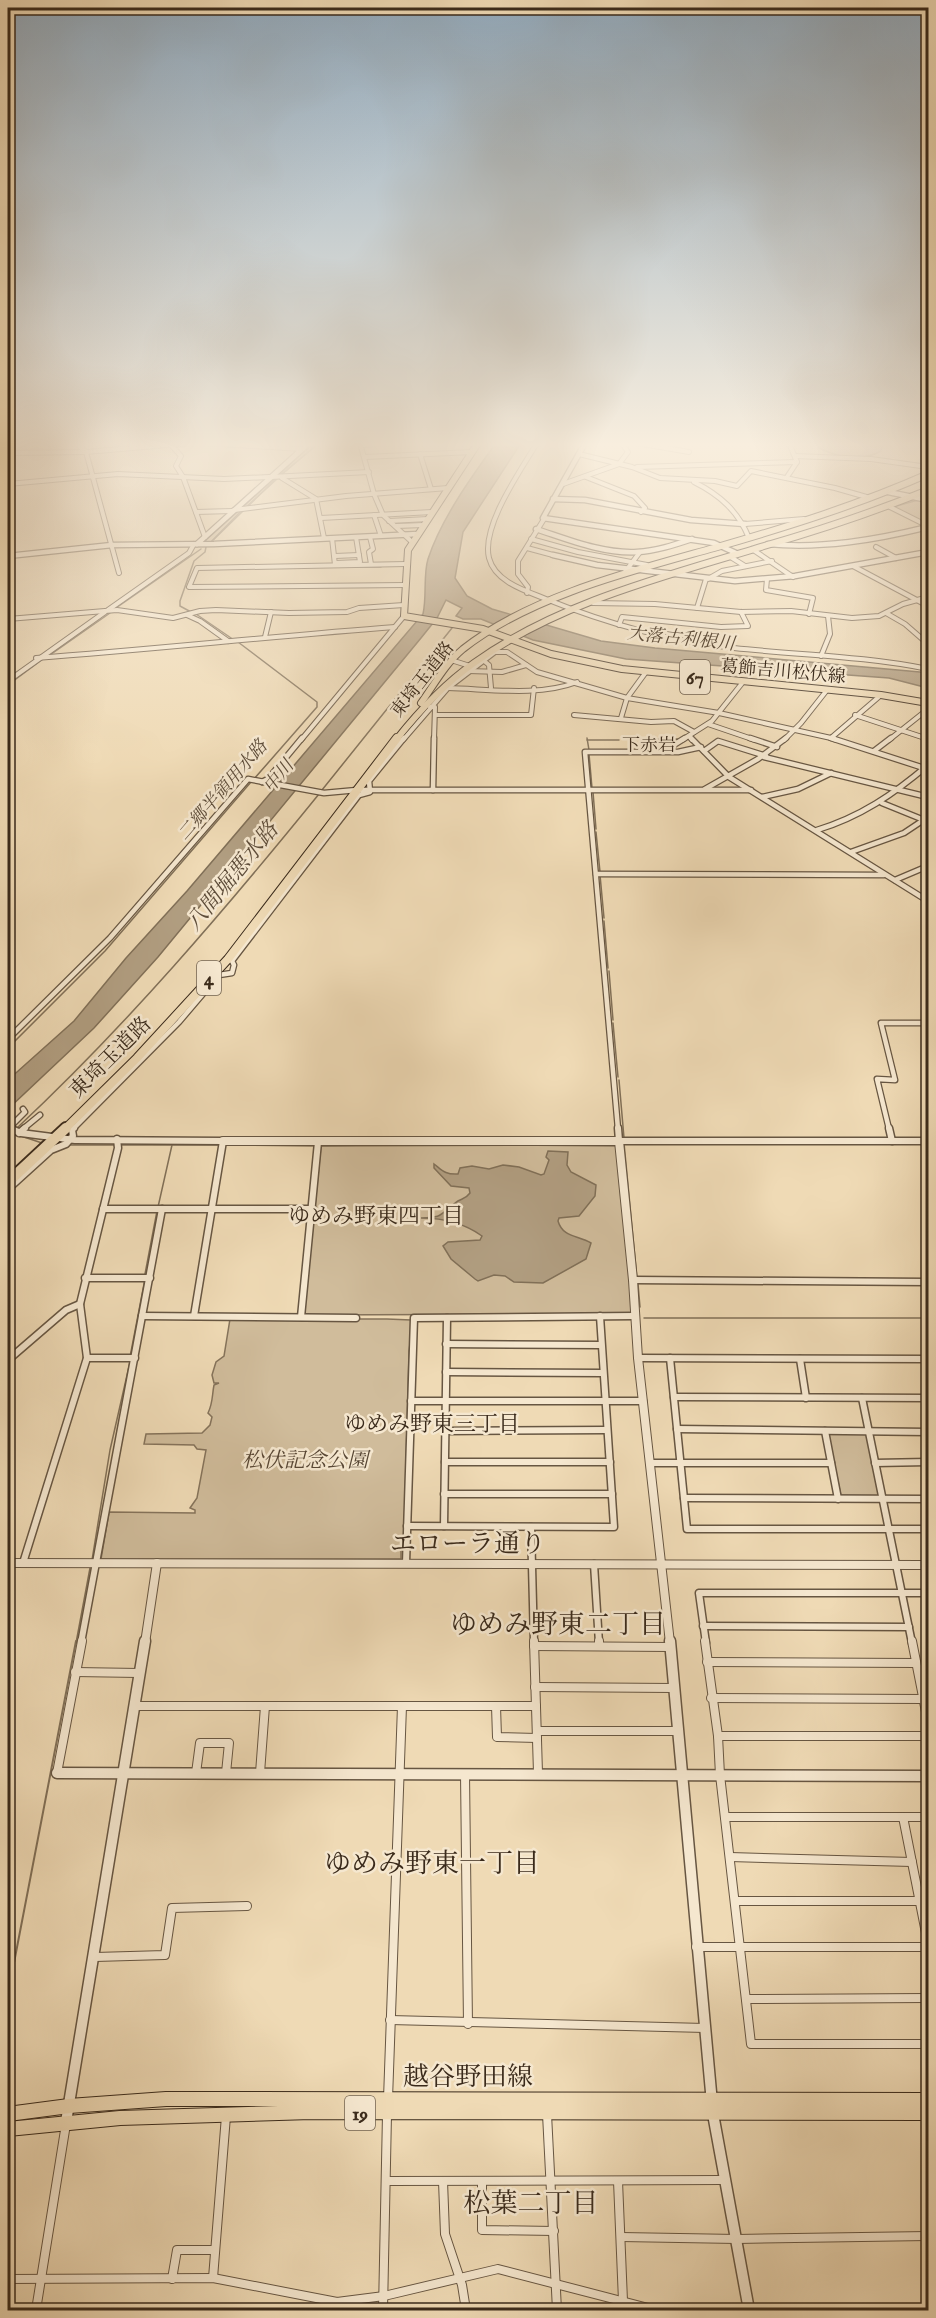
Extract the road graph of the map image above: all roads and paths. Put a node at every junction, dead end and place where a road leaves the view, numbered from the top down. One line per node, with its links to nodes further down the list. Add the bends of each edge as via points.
1 (54, 551): 23 (street)
2 (114, 551): 37 (street)
3 (191, 551): 52 (street)
4 (334, 551): 24 (street)
5 (410, 551): 30 (main road)
6 (488, 551): 43 (street, via 495,569)
7 (525, 551): 43 (street, via 517,570 528,587)
8 (539, 551): 22 (street)
9 (575, 551): 28 (street)
10 (634, 551): 18 (street)
11 (643, 551): 18 (street)
12 (703, 551): 36 (main road, 東埼玉道路 / 4)
13 (732, 551): 20 (street)
14 (743, 551): 20 (main road, 東埼玉道路 / 4)
15 (756, 551): 27 (street)
16 (884, 551): 26 (street)
17 (369, 552): 21 (street); 29 (street)
18 (640, 552): 28 (street)
19 (928, 552): 26 (street)
20 (736, 553): 25 (main road, 東埼玉道路 / 4)
21 (359, 554): 24 (street); 31 (street, via 360,562)
22 (553, 555): 35 (street)
23 (8, 556)
24 (335, 556): 31 (street)
25 (729, 556): 34 (street); 38 (main road, 東埼玉道路 / 4)
26 (896, 558): 33 (street)
27 (772, 561): 34 (street); 39 (street)
28 (633, 562): 32 (street); 35 (street)
29 (371, 564)
30 (406, 564): 31 (street); 42 (main road)
31 (336, 565): 42 (street, via 197,568 189,587)
32 (647, 565)
33 (853, 566): 39 (street); 45 (street)
34 (745, 567): 40 (street, via 722,571)
35 (626, 570): 36 (street)
36 (639, 570): 38 (street); 46 (main road, 東埼玉道路 / 4)
37 (119, 573)
38 (667, 574): 40 (street); 51 (main road, 東埼玉道路 / 4)
39 (793, 577): 41 (street)
40 (707, 579): 41 (street); 50 (street)
41 (767, 579): 55 (street, via 765,590 813,598)
42 (406, 585): 48 (main road)
43 (527, 593): 46 (street)
44 (928, 597): 45 (street)
45 (913, 600): 49 (street); 56 (street)
46 (548, 602): 51 (street); 63 (main road, 東埼玉道路 / 4)
47 (593, 603): 50 (street)
48 (404, 605): 53 (street, via 347,612); 59 (main road)
49 (928, 606)
50 (697, 609): 54 (street)
51 (569, 610): 61 (street); 65 (main road, 東埼玉道路 / 4)
52 (107, 611): 57 (street, via 170,618); 60 (street); 69 (street)
53 (271, 612): 57 (street, via 222,610); 64 (street)
54 (741, 612): 55 (street); 61 (street, via 748,626 622,618)
55 (809, 614): 58 (street)
56 (886, 614): 58 (street); 67 (street)
57 (188, 615): 66 (street)
58 (828, 616): 68 (street, via 830,634)
59 (408, 617): 62 (street); 63 (main road, 葛飾吉川松伏線 / 67)
60 (8, 619)
61 (619, 625): 68 (street, via 731,648)
62 (395, 627): 64 (street); 110 (street)
63 (492, 630): 65 (main road, 葛飾吉川松伏線 / 67); 70 (main road, 東埼玉道路 / 4)
64 (265, 637): 66 (street)
65 (513, 638): 73 (main road, 東埼玉道路 / 4); 76 (main road, 葛飾吉川松伏線 / 67, via 563,657)
66 (228, 641): 69 (street)
67 (928, 644)
68 (821, 656): 74 (street)
69 (38, 658): 77 (street)
70 (451, 660): 73 (street); 104 (main road, 東埼玉道路 / 4)
71 (483, 660): 72 (street, via 505,651); 73 (street); 75 (street)
72 (526, 665): 75 (street); 78 (street, via 546,675)
73 (471, 668): 75 (street); 80 (street); 104 (main road, 東埼玉道路 / 4, via 429,701)
74 (928, 669)
75 (490, 672): 81 (street)
76 (646, 672): 79 (main road, 葛飾吉川松伏線 / 67); 85 (street)
77 (8, 681)
78 (578, 682): 82 (street, via 571,686); 85 (street)
79 (743, 682): 83 (main road, 葛飾吉川松伏線 / 67); 89 (street)
80 (448, 688): 81 (street); 87 (street)
81 (491, 688): 82 (street)
82 (534, 688): 92 (street, via 531,716)
83 (827, 690): 84 (main road, 葛飾吉川松伏線 / 67); 96 (street)
84 (881, 695): 86 (main road, 葛飾吉川松伏線 / 67); 91 (street)
85 (627, 698): 89 (street); 93 (street)
86 (928, 703)
87 (430, 707): 92 (street, via 435,707); 112 (street, via 369,781)
88 (928, 709): 95 (street)
89 (719, 714): 94 (street); 96 (street)
90 (574, 715): 93 (street)
91 (855, 715): 95 (street); 99 (street)
92 (435, 716): 113 (street)
93 (621, 718): 97 (street, via 674,721)
94 (708, 724): 97 (street); 101 (street)
95 (902, 730): 100 (street); 103 (street)
96 (796, 731): 99 (street); 101 (street)
97 (694, 732): 98 (street)
98 (688, 736): 102 (street); 105 (street)
99 (831, 738): 103 (street)
100 (928, 739)
101 (777, 747): 106 (street)
102 (703, 749): 105 (street); 106 (street, via 718,741); 109 (street)
103 (874, 751): 107 (street)
104 (386, 752): 111 (main road, 東埼玉道路 / 4)
105 (664, 752): 114 (street, via 585,752)
106 (765, 757): 108 (street); 109 (street)
107 (927, 768): 117 (street)
108 (831, 773): 117 (street); 118 (street, via 795,791)
109 (729, 777): 115 (street); 116 (street)
110 (262, 782): 111 (street, via 324,793); 132 (street, via 248,779 110,938)
111 (357, 790): 112 (street); 136 (main road, 東埼玉道路 / 4, via 238,946 172,1021)
112 (370, 790): 113 (street); 137 (street, via 359,795 232,961 232,973 219,975 179,1022 72,1130)
113 (433, 790): 114 (street)
114 (589, 790): 115 (street); 125 (street)
115 (704, 790): 116 (street)
116 (751, 790): 118 (street)
117 (899, 790): 119 (street); 120 (street)
118 (762, 797): 122 (street)
119 (928, 797)
120 (882, 803): 121 (street); 122 (street, via 859,817)
121 (926, 818): 123 (street, via 904,833)
122 (817, 830): 123 (street)
123 (851, 852): 126 (street)
124 (928, 866): 127 (street)
125 (596, 874): 126 (street); 140 (street)
126 (886, 875): 127 (street)
127 (895, 880): 129 (street)
128 (928, 895): 129 (street)
129 (922, 897): 130 (street)
130 (928, 901)
131 (928, 1023): 141 (street, via 881,1023 895,1080 877,1079)
132 (8, 1039)
133 (23, 1108): 135 (street, via 25,1112 9,1128)
134 (40, 1115): 135 (street)
135 (19, 1133): 136 (street)
136 (54, 1139): 137 (street); 144 (main road, 東埼玉道路 / 4)
137 (70, 1139): 138 (street); 145 (street, via 51,1150)
138 (117, 1139): 139 (street); 146 (street)
139 (223, 1141): 143 (street); 148 (street)
140 (619, 1141): 141 (street); 143 (street); 152 (street)
141 (892, 1141): 142 (street)
142 (928, 1141)
143 (318, 1142): 149 (street)
144 (8, 1182)
145 (8, 1189)
146 (103, 1209): 147 (street); 150 (street)
147 (162, 1209): 148 (street); 151 (street)
148 (212, 1209): 149 (street); 156 (street)
149 (313, 1209): 159 (street)
150 (85, 1278): 151 (street); 154 (street)
151 (150, 1278): 155 (street)
152 (636, 1280): 153 (street); 158 (street)
153 (928, 1282)
154 (80, 1304): 164 (street); 170 (street, via 66,1310)
155 (142, 1316): 156 (street); 165 (street)
156 (194, 1316): 159 (street)
157 (600, 1316): 158 (street); 160 (street); 163 (street)
158 (634, 1316): 166 (street)
159 (301, 1317): 161 (street)
160 (447, 1317): 162 (street); 177 (street, via 414,1318)
161 (356, 1318)
162 (446, 1344): 163 (street); 171 (street)
163 (601, 1345): 172 (street)
164 (87, 1358): 165 (street); 207 (street)
165 (135, 1358): 205 (street)
166 (638, 1358): 167 (street); 180 (street)
167 (670, 1358): 168 (street); 173 (street)
168 (800, 1359): 169 (street); 174 (street)
169 (928, 1359)
170 (8, 1360)
171 (446, 1372): 172 (street); 178 (street)
172 (603, 1373): 179 (street)
173 (674, 1397): 174 (street); 182 (street)
174 (806, 1398): 175 (street)
175 (862, 1398): 176 (street); 185 (street)
176 (928, 1398)
177 (411, 1401): 178 (street); 200 (street)
178 (446, 1401): 179 (street); 183 (street)
179 (605, 1401): 180 (street); 181 (street)
180 (643, 1401): 190 (street)
181 (607, 1430): 183 (street); 188 (street)
182 (677, 1430): 184 (street); 191 (street)
183 (445, 1431): 187 (street)
184 (825, 1431): 185 (street); 192 (street)
185 (868, 1431): 186 (street); 193 (street)
186 (928, 1432)
187 (445, 1462): 188 (street); 194 (street)
188 (610, 1462): 195 (street)
189 (928, 1462): 193 (street)
190 (650, 1463): 191 (street); 212 (street)
191 (680, 1463): 192 (street); 196 (street)
192 (831, 1463): 197 (street)
193 (875, 1463): 198 (street)
194 (444, 1494): 195 (street); 201 (street)
195 (612, 1494): 202 (street, via 614,1527)
196 (684, 1498): 197 (street); 203 (street, via 687,1528)
197 (838, 1498): 198 (street)
198 (883, 1498): 199 (street); 203 (street)
199 (928, 1499)
200 (407, 1526): 201 (street); 209 (street)
201 (444, 1526): 202 (street)
202 (531, 1527): 210 (street)
203 (889, 1529): 204 (street); 213 (street)
204 (928, 1529)
205 (96, 1562): 207 (street, エローラ通り); 208 (street, エローラ通り); 224 (street)
206 (8, 1563): 207 (street, エローラ通り)
207 (23, 1563)
208 (157, 1563): 209 (street, エローラ通り); 225 (street)
209 (406, 1563): 210 (street, エローラ通り)
210 (532, 1564): 211 (street, エローラ通り); 219 (street)
211 (594, 1564): 212 (street, エローラ通り); 220 (street)
212 (663, 1564): 213 (street, エローラ通り); 221 (street)
213 (896, 1564): 214 (street, エローラ通り); 215 (street)
214 (928, 1565)
215 (902, 1593): 216 (street); 217 (street, via 699,1593); 218 (street)
216 (928, 1593)
217 (703, 1626): 218 (street); 222 (street)
218 (909, 1627): 223 (street)
219 (534, 1646): 220 (street); 226 (street)
220 (599, 1646): 221 (street)
221 (670, 1647): 227 (street)
222 (707, 1662): 223 (street); 228 (street)
223 (916, 1663): 229 (street)
224 (75, 1672): 225 (street); 240 (street)
225 (139, 1673): 230 (street)
226 (535, 1687): 227 (street); 234 (street)
227 (673, 1688): 236 (street)
228 (711, 1698): 229 (street); 238 (street)
229 (924, 1699): 235 (street)
230 (134, 1706): 231 (street); 241 (street)
231 (265, 1706): 232 (street); 244 (street)
232 (402, 1706): 233 (street); 246 (street)
233 (496, 1706): 234 (street); 237 (street, via 496,1737)
234 (536, 1706): 237 (street)
235 (928, 1722)
236 (677, 1731): 237 (street); 248 (street)
237 (537, 1734): 245 (street)
238 (718, 1736): 239 (street); 249 (street)
239 (928, 1736)
240 (57, 1773): 241 (street)
241 (125, 1773): 242 (street); 262 (street)
242 (196, 1773): 243 (street); 243 (street, via 200,1743 230,1743)
243 (226, 1773): 244 (street)
244 (260, 1773): 246 (street)
245 (538, 1773): 247 (street); 248 (street)
246 (400, 1774): 247 (street); 265 (street)
247 (465, 1774): 266 (street)
248 (682, 1775): 249 (street); 260 (street)
249 (720, 1776): 250 (street); 251 (street)
250 (928, 1776)
251 (725, 1817): 252 (street); 254 (street)
252 (903, 1817): 253 (street); 255 (street)
253 (928, 1817)
254 (730, 1857): 255 (street); 256 (street)
255 (912, 1862): 257 (street)
256 (735, 1901): 257 (street); 261 (street)
257 (920, 1901): 259 (street)
258 (247, 1906): 262 (street, via 172,1908 165,1955)
259 (928, 1945): 261 (street)
260 (696, 1947): 261 (street); 267 (street)
261 (740, 1947): 264 (street)
262 (94, 1957): 271 (street)
263 (928, 1998): 264 (street)
264 (746, 1999): 268 (street, via 751,2044)
265 (390, 2020): 266 (street); 272 (street)
266 (468, 2024): 267 (street)
267 (705, 2028): 269 (street)
268 (928, 2044)
269 (711, 2099): 270 (main road, 越谷野田線 / 19); 272 (main road, 越谷野田線 / 19); 277 (street)
270 (928, 2100)
271 (69, 2106): 272 (main road, 越谷野田線 / 19, via 166,2099); 275 (main road, 越谷野田線 / 19); 278 (street)
272 (388, 2107): 273 (main road, 越谷野田線 / 19); 276 (main road, 越谷野田線 / 19); 281 (street)
273 (547, 2113): 277 (main road, 越谷野田線 / 19); 284 (street)
274 (928, 2113): 277 (main road, 越谷野田線 / 19)
275 (8, 2114)
276 (226, 2114): 278 (main road, 越谷野田線 / 19); 290 (street)
277 (713, 2114): 280 (street)
278 (66, 2122): 279 (main road, 越谷野田線 / 19); 295 (street)
279 (8, 2129)
280 (724, 2180): 285 (street); 289 (street)
281 (386, 2181): 282 (street); 297 (street)
282 (443, 2181): 283 (street); 291 (street, via 445,2234)
283 (482, 2181): 284 (street); 286 (street, via 482,2230)
284 (551, 2181): 285 (street); 286 (street)
285 (618, 2181): 288 (street)
286 (554, 2231): 296 (street)
287 (928, 2236): 289 (street)
288 (621, 2237): 289 (street); 298 (street)
289 (736, 2239): 304 (street)
290 (215, 2250): 292 (street); 294 (street, via 177,2250)
291 (459, 2277): 296 (street, via 498,2269); 297 (street); 301 (street)
292 (213, 2278): 294 (street); 297 (street, via 337,2302)
293 (8, 2279): 295 (street)
294 (172, 2279): 295 (street)
295 (41, 2280): 299 (street)
296 (558, 2284): 298 (street); 302 (street)
297 (384, 2296): 300 (street)
298 (623, 2301): 303 (street)
299 (36, 2310)
300 (383, 2310)
301 (465, 2310)
302 (557, 2310)
303 (656, 2310)
304 (749, 2310)

